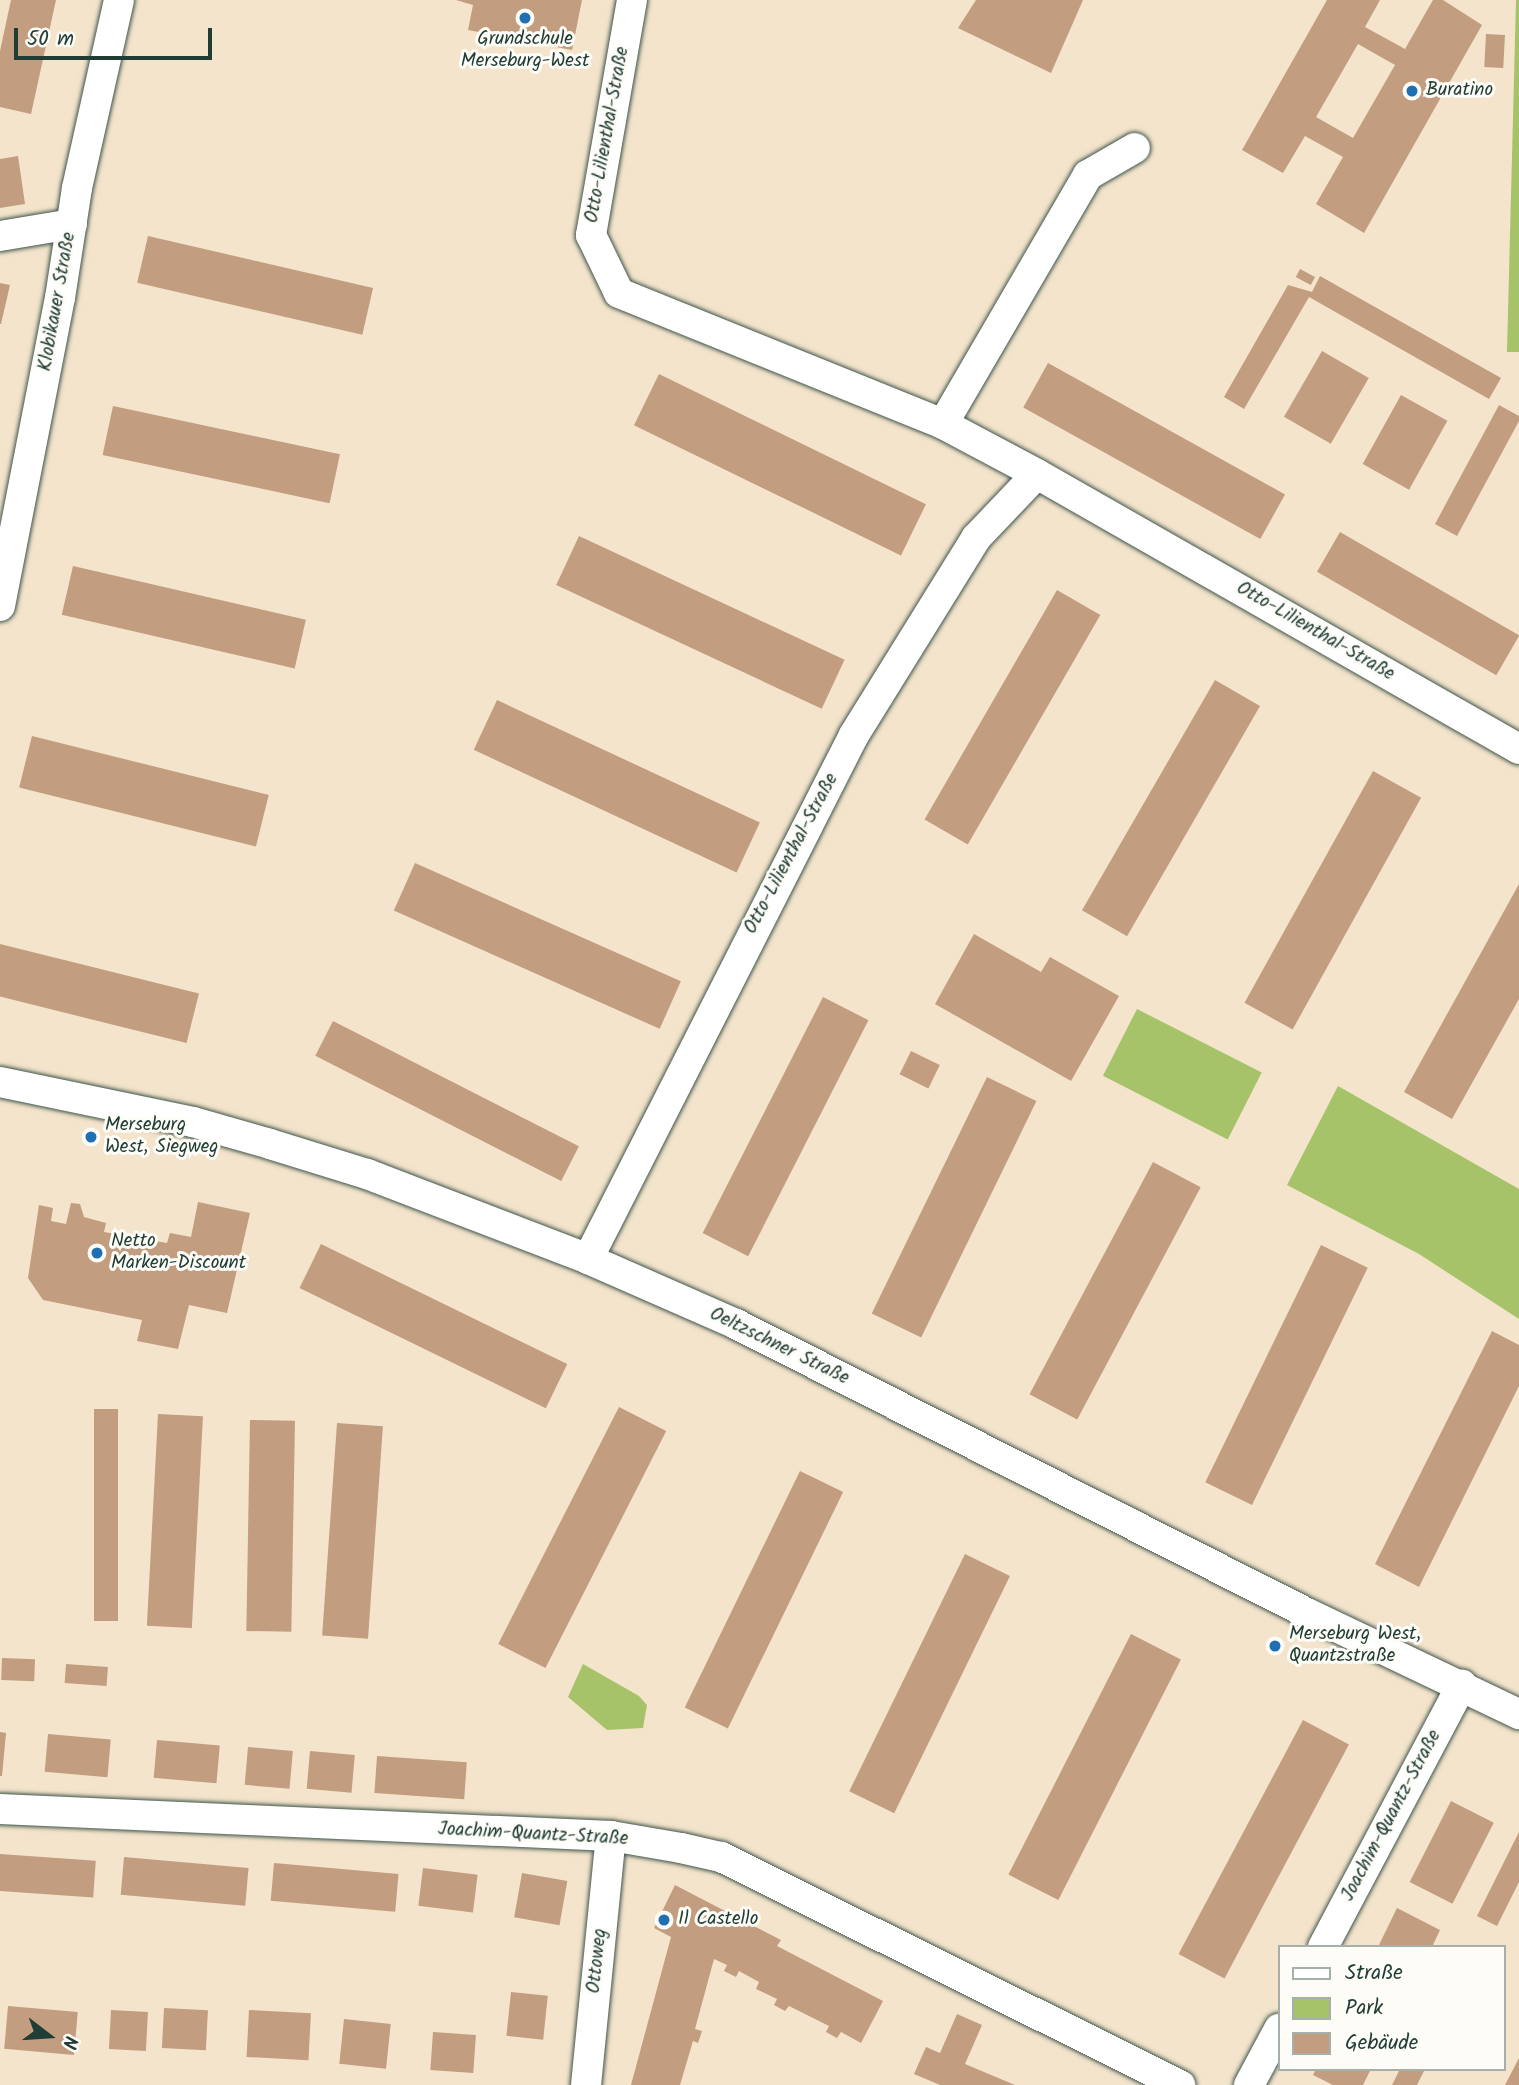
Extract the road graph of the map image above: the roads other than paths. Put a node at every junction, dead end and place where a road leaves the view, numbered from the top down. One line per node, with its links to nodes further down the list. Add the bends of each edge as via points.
1 (119, 0): 4 (street, Klobikauer Straße)
2 (632, 0): 6 (street, Otto-Lilienthal-Straße, via 591,235 619,293)
3 (1135, 148): 6 (street, via 1088,175)
4 (72, 224): 5 (street); 8 (street, Klobikauer Straße)
5 (0, 236)
6 (943, 425): 7 (street, Otto-Lilienthal-Straße)
7 (1037, 474): 9 (street, Otto-Lilienthal-Straße); 11 (street, Otto-Lilienthal-Straße, via 976,538 854,735 683,1063)
8 (0, 606)
9 (1519, 749)
10 (0, 1082): 11 (street, Oeltzschner Straße, via 246,1137 367,1174)
11 (588, 1259): 12 (street, Oeltzschner Straße, via 736,1324 1307,1613)
12 (1462, 1685): 13 (street, Oeltzschner Straße); 16 (street, Joachim-Quantz-Straße)
13 (1519, 1714)
14 (0, 1808): 15 (street, Joachim-Quantz-Straße)
15 (611, 1836): 18 (street, Ottoweg); 19 (street, Joachim-Quantz-Straße, via 721,1857)
16 (1323, 1945)
17 (1278, 2031): 20 (street)
18 (586, 2085)
19 (1180, 2085)
20 (1249, 2085)

